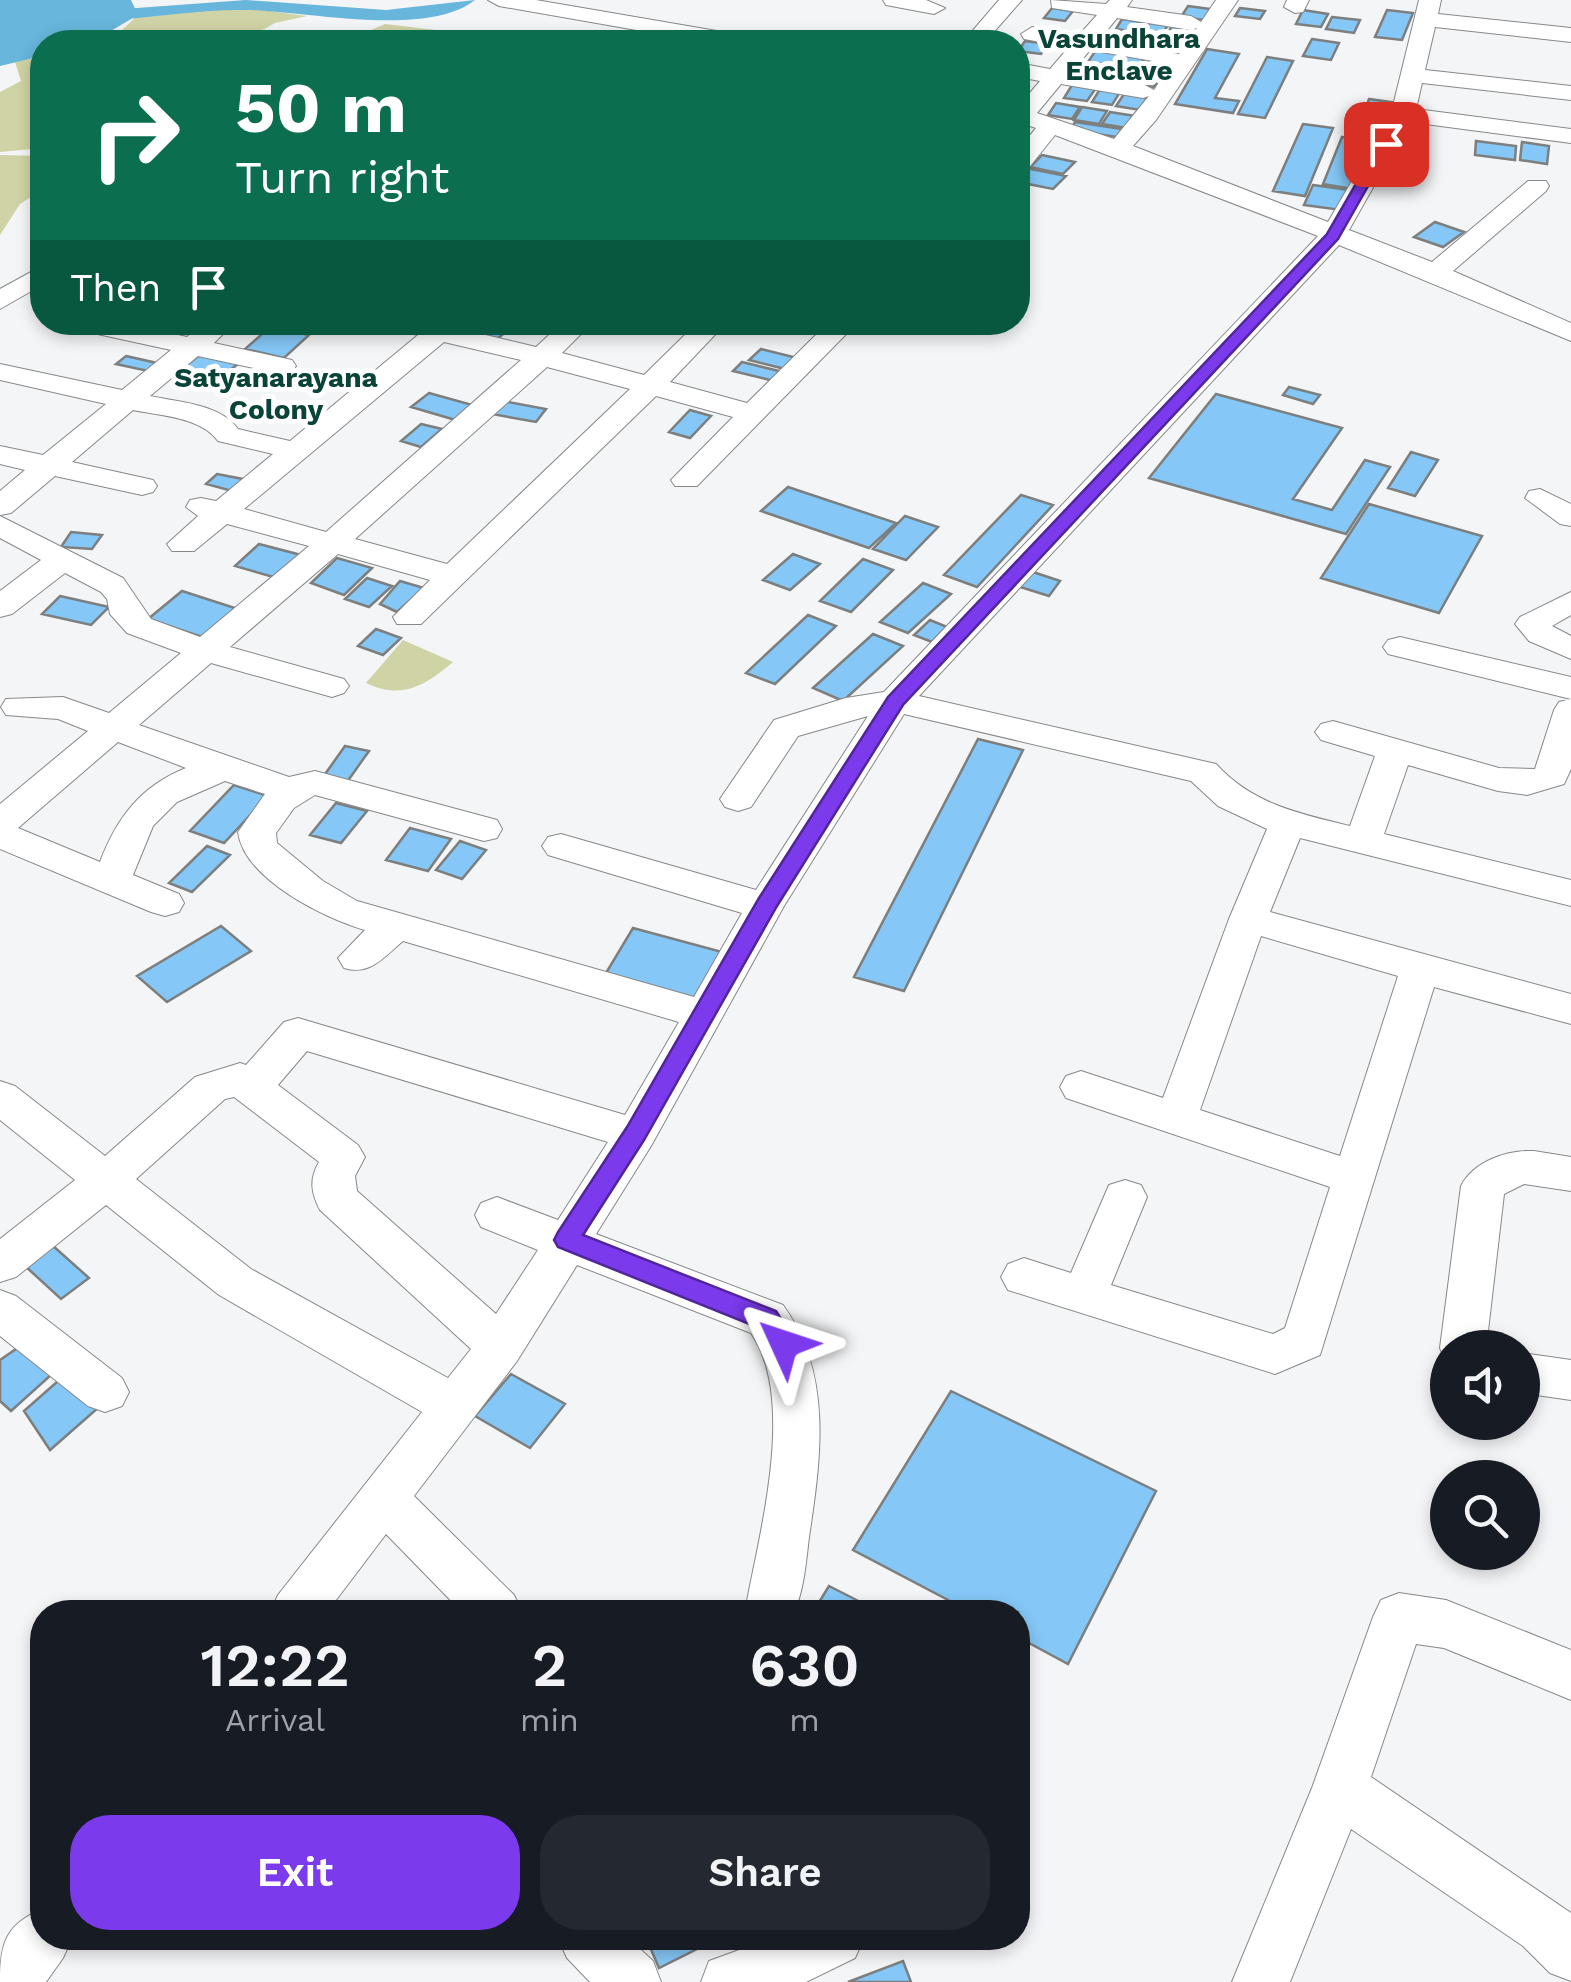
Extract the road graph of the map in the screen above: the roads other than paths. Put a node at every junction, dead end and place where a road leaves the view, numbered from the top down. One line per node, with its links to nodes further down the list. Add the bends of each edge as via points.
1 (499, 0): 10 (street)
2 (605, 0): 10 (street)
3 (894, 0): 8 (street)
4 (1011, 0): 15 (street)
5 (1226, 0): 32 (street)
6 (1060, 3): 7 (street)
7 (1117, 6): 12 (street); 18 (street)
8 (934, 8)
9 (1428, 10): 17 (street, via 1542,24); 22 (street)
10 (580, 14): 11 (street)
11 (623, 21): 13 (street); 14 (street)
12 (1192, 24)
13 (611, 30)
14 (673, 30)
15 (985, 30)
16 (1032, 34): 18 (street)
17 (1571, 36)
18 (1085, 43): 19 (street); 21 (street)
19 (1170, 56)
20 (1030, 72): 21 (street)
21 (1056, 76): 23 (street); 25 (street)
22 (1411, 76): 24 (street); 29 (street)
23 (1144, 91)
24 (1571, 93)
25 (1030, 105)
26 (1030, 108): 28 (street)
27 (1030, 110): 30 (street)
28 (1129, 111)
29 (1403, 114): 31 (street); 35 (street)
30 (1050, 126): 32 (street); 33 (street)
31 (1571, 136)
32 (1118, 149): 35 (street)
33 (1030, 150)
34 (1537, 186): 36 (street)
35 (1333, 236): 36 (street); 77 (street)
36 (1434, 273): 39 (street)
37 (30, 282): 38 (street)
38 (0, 301)
39 (1571, 334)
40 (141, 335): 47 (street)
41 (206, 335): 47 (street)
42 (436, 335): 54 (street)
43 (468, 335): 48 (street)
44 (565, 335): 48 (street)
45 (700, 335): 51 (street)
46 (832, 335): 53 (street)
47 (193, 346): 49 (street); 52 (street)
48 (540, 356): 51 (street); 65 (street)
49 (282, 366)
50 (0, 372): 52 (street)
51 (648, 385): 53 (street); 68 (street)
52 (127, 400): 54 (street, via 204,417 228,434); 56 (street)
53 (755, 414): 57 (street)
54 (296, 450): 62 (street)
55 (0, 456): 56 (street)
56 (47, 465): 58 (street); 61 (street)
57 (686, 480)
58 (142, 486)
59 (1540, 498): 63 (street)
60 (190, 504): 62 (street)
61 (0, 506)
62 (221, 512): 65 (street); 66 (street)
63 (1571, 517)
64 (0, 525): 67 (street)
65 (332, 541): 68 (street); 74 (street)
66 (183, 544)
67 (64, 558): 70 (street); 74 (street, via 118,590 126,614 139,626)
68 (452, 576): 71 (street)
69 (1571, 602): 73 (street, via 1532,624)
70 (0, 607)
71 (409, 617)
72 (1400, 647): 76 (street)
73 (1571, 649)
74 (204, 650): 75 (street); 80 (street)
75 (332, 686)
76 (1571, 688)
77 (895, 702): 85 (street, via 786,728); 86 (street, via 1202,772 1250,810); 95 (street)
78 (18, 707): 80 (street, via 63,708)
79 (1571, 710): 82 (street, via 1551,776 1526,783)
80 (113, 726): 83 (street); 87 (street)
81 (1334, 732): 82 (street)
82 (1395, 750): 90 (street)
83 (226, 769): 84 (street); 92 (street, via 163,791 138,816)
84 (290, 790): 88 (street, via 300,783 340,788); 97 (street, via 256,832 259,848 343,910)
85 (738, 800)
86 (1288, 823): 90 (street); 96 (street)
87 (0, 824)
88 (484, 830)
89 (0, 835): 92 (street)
90 (1363, 842): 93 (street)
91 (561, 846): 95 (street)
92 (112, 881): 94 (street)
93 (1571, 892)
94 (165, 904)
95 (766, 906): 101 (street)
96 (1248, 918): 99 (street); 105 (street)
97 (395, 926): 98 (street); 101 (street)
98 (358, 958)
99 (1420, 969): 100 (street); 108 (street)
100 (1571, 1009)
101 (702, 1014): 106 (street)
102 (1081, 1087): 105 (street)
103 (252, 1088): 106 (street, via 298,1033); 109 (street, via 240,1079 210,1088); 118 (street, via 344,1157 333,1176 336,1198)
104 (0, 1097): 109 (street)
105 (1176, 1119): 108 (street)
106 (636, 1134): 112 (street)
107 (1571, 1174): 117 (street, via 1518,1165 1483,1186)
108 (1355, 1178): 115 (street, via 1304,1341 1276,1354)
109 (106, 1180): 113 (street); 122 (street, via 235,1282)
110 (1125, 1197): 115 (street)
111 (497, 1215): 112 (street)
112 (567, 1240): 118 (street); 126 (street, via 766,1319 784,1344 794,1392 794,1464)
113 (0, 1264)
114 (1024, 1276): 115 (street)
115 (1084, 1295)
116 (0, 1309): 121 (street)
117 (1465, 1330)
118 (500, 1347): 122 (street)
119 (1540, 1376): 120 (street)
120 (1571, 1380)
121 (105, 1392)
122 (456, 1407): 123 (street)
123 (385, 1500): 124 (street); 125 (street)
124 (306, 1600)
125 (484, 1600)
126 (773, 1600)
127 (1571, 1675): 128 (street, via 1446,1624 1399,1617)
128 (1340, 1788): 132 (street, via 1544,1926); 136 (street)
129 (34, 1950): 134 (street)
130 (599, 1950): 135 (street)
131 (803, 1950): 133 (street)
132 (1571, 1952)
133 (756, 1968)
134 (9, 1982)
135 (632, 1982)
136 (1261, 1982)

